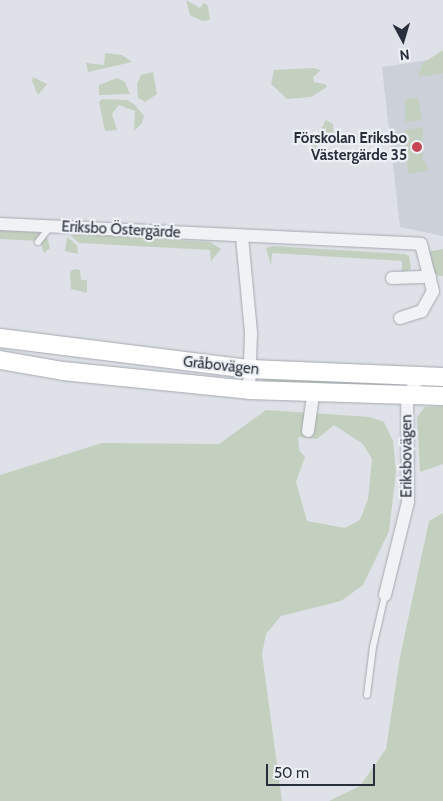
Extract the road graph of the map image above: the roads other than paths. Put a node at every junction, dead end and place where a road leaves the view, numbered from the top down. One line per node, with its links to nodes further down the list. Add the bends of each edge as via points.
1 (0, 224): 2 (street, Eriksbo Östergärde)
2 (50, 226): 3 (street, Eriksbo Östergärde); 4 (lane)
3 (242, 237): 5 (street, Eriksbo Östergärde, via 421,244); 10 (street, via 251,333)
4 (38, 242)
5 (430, 277): 6 (street); 7 (street, Eriksbo Östergärde, via 434,292 422,311)
6 (392, 278)
7 (400, 318)
8 (0, 338): 10 (main road, Gråbovägen)
9 (0, 360): 13 (main road, Gråbovägen, via 63,371)
10 (250, 369): 11 (main road, Gråbovägen); 13 (street)
11 (419, 378): 12 (main road, Gråbovägen); 15 (street, Eriksbovägen)
12 (443, 378)
13 (249, 390): 14 (main road, Gråbovägen)
14 (313, 394): 15 (main road, Gråbovägen); 17 (street)
15 (407, 396): 16 (main road, Gråbovägen); 18 (street, Eriksbovägen, via 408,502)
16 (443, 396)
17 (308, 430)
18 (385, 595): 19 (lane, via 372,647)
19 (367, 695)

